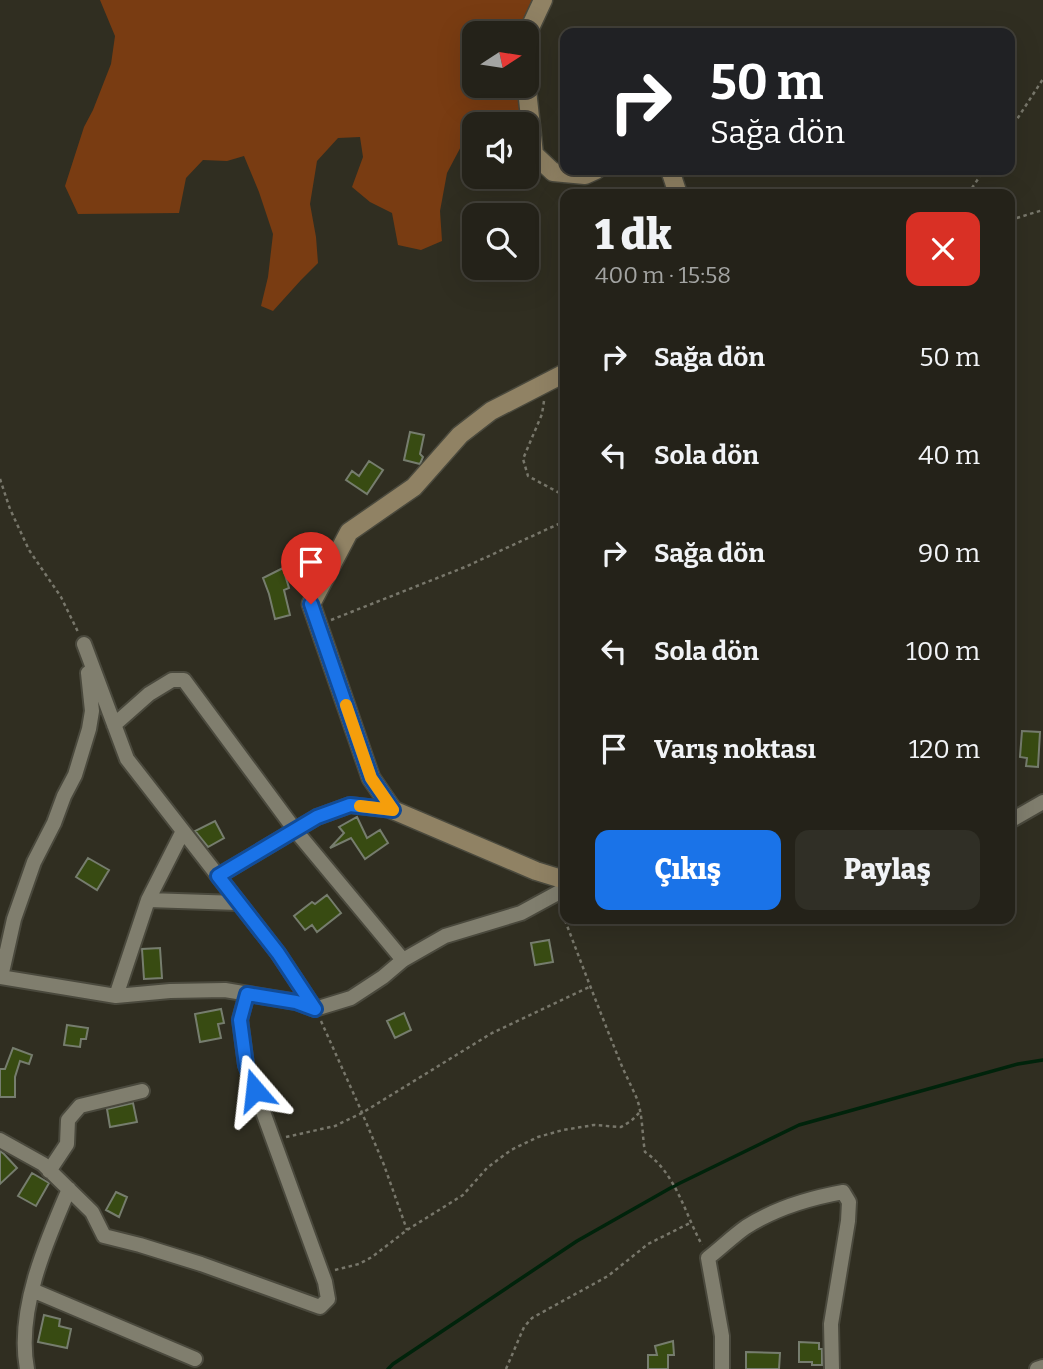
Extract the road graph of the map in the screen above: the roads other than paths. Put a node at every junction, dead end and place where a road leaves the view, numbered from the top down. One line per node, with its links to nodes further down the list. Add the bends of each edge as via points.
1 (543, 0): 2 (street, via 529,30 527,90 534,154 553,172)
2 (560, 173)
3 (560, 376): 6 (street, via 491,411 460,435 414,487 349,532 311,604 371,778)
4 (114, 725): 8 (street, via 172,680 184,680); 9 (street, via 127,759); 16 (street, via 83,644 91,692 89,729 75,775 34,862)
5 (1043, 802): 7 (street)
6 (393, 810): 8 (street, via 350,805); 11 (street, via 536,871)
7 (1015, 818)
8 (295, 830): 10 (street); 15 (street)
9 (183, 831): 10 (street); 13 (street)
10 (218, 876): 14 (street)
11 (560, 887)
12 (560, 889): 15 (street, via 521,913 445,936)
13 (148, 900): 14 (street); 18 (street)
14 (238, 903): 19 (street)
15 (403, 960): 19 (street, via 351,998)
16 (0, 977): 18 (street)
17 (247, 994): 18 (street, via 225,990); 19 (street); 23 (street, via 240,1020 246,1065 322,1273 328,1299 324,1304 320,1307 201,1264 104,1236 92,1212)
18 (116, 996)
19 (315, 1009)
20 (142, 1091): 22 (street, via 80,1106 68,1120 67,1144)
21 (0, 1140): 22 (street)
22 (49, 1171): 23 (street)
23 (69, 1189): 24 (street, via 46,1241)
24 (33, 1290): 25 (street); 27 (street, via 24,1332)
25 (195, 1359)
26 (1043, 1367): 30 (street)
27 (27, 1369)
28 (722, 1369): 29 (street, via 722,1336 708,1258 746,1227 809,1200 843,1192 849,1202 848,1221 831,1324)
29 (832, 1369)
30 (1037, 1369)

